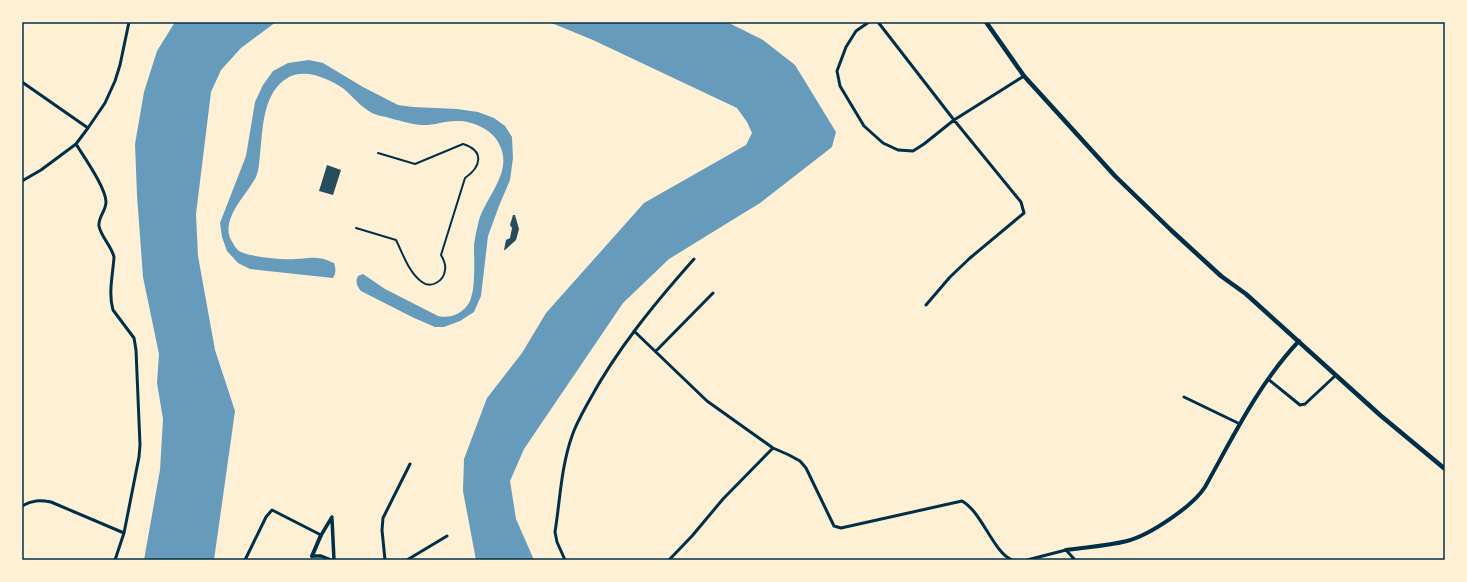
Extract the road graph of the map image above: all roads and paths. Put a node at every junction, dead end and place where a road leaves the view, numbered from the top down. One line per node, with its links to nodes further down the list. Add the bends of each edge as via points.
1 (129, 22): 8 (street, via 115,80 105,103)
2 (869, 22): 7 (street, via 852,36 837,74 840,86 864,126 883,144 898,150 913,151)
3 (878, 22): 7 (street)
4 (986, 22): 5 (highway)
5 (1024, 76): 7 (street); 17 (highway, via 1115,176 1172,231)
6 (22, 82): 8 (street)
7 (954, 120): 15 (street, via 1021,202 1024,213 950,277)
8 (88, 128): 9 (street)
9 (76, 144): 11 (street); 27 (street, via 99,181 106,200 99,224 114,257 112,305 134,338 136,350 140,445)
10 (378, 153): 12 (street, via 415,164 463,144 473,148 479,160 474,172 465,178 442,255 445,272 436,284 429,285 418,278 411,270 396,240)
11 (22, 181)
12 (356, 228)
13 (694, 259): 16 (street)
14 (713, 293): 18 (street)
15 (926, 305)
16 (634, 331): 18 (street); 38 (street, via 597,387 572,436 564,468 556,532 557,542)
17 (1299, 341): 19 (highway); 20 (main road, via 1279,362)
18 (656, 351): 23 (street, via 707,401)
19 (1336, 375): 20 (street, via 1305,404 1300,405); 25 (highway, via 1395,428)
20 (1268, 380): 22 (main road)
21 (1184, 397): 22 (street)
22 (1240, 424): 30 (main road, via 1200,496 1183,510 1127,541)
23 (773, 448): 31 (street, via 723,499); 41 (street, via 800,461 806,468 837,528 962,501 972,508)
24 (410, 464): 36 (street, via 383,518)
25 (1445, 468)
26 (22, 506): 27 (street, via 38,500 51,502)
27 (124, 533): 33 (street)
28 (321, 535): 32 (main road); 34 (street, via 272,510); 35 (street, via 332,517)
29 (447, 536): 37 (street)
30 (1066, 550): 42 (street); 43 (street)
31 (672, 557): 39 (street); 40 (street)
32 (311, 558): 35 (street, via 321,556)
33 (115, 560)
34 (245, 560)
35 (333, 560)
36 (385, 560)
37 (407, 560)
38 (565, 560)
39 (669, 560)
40 (676, 560)
41 (1010, 560)
42 (1027, 560)
43 (1075, 560)

